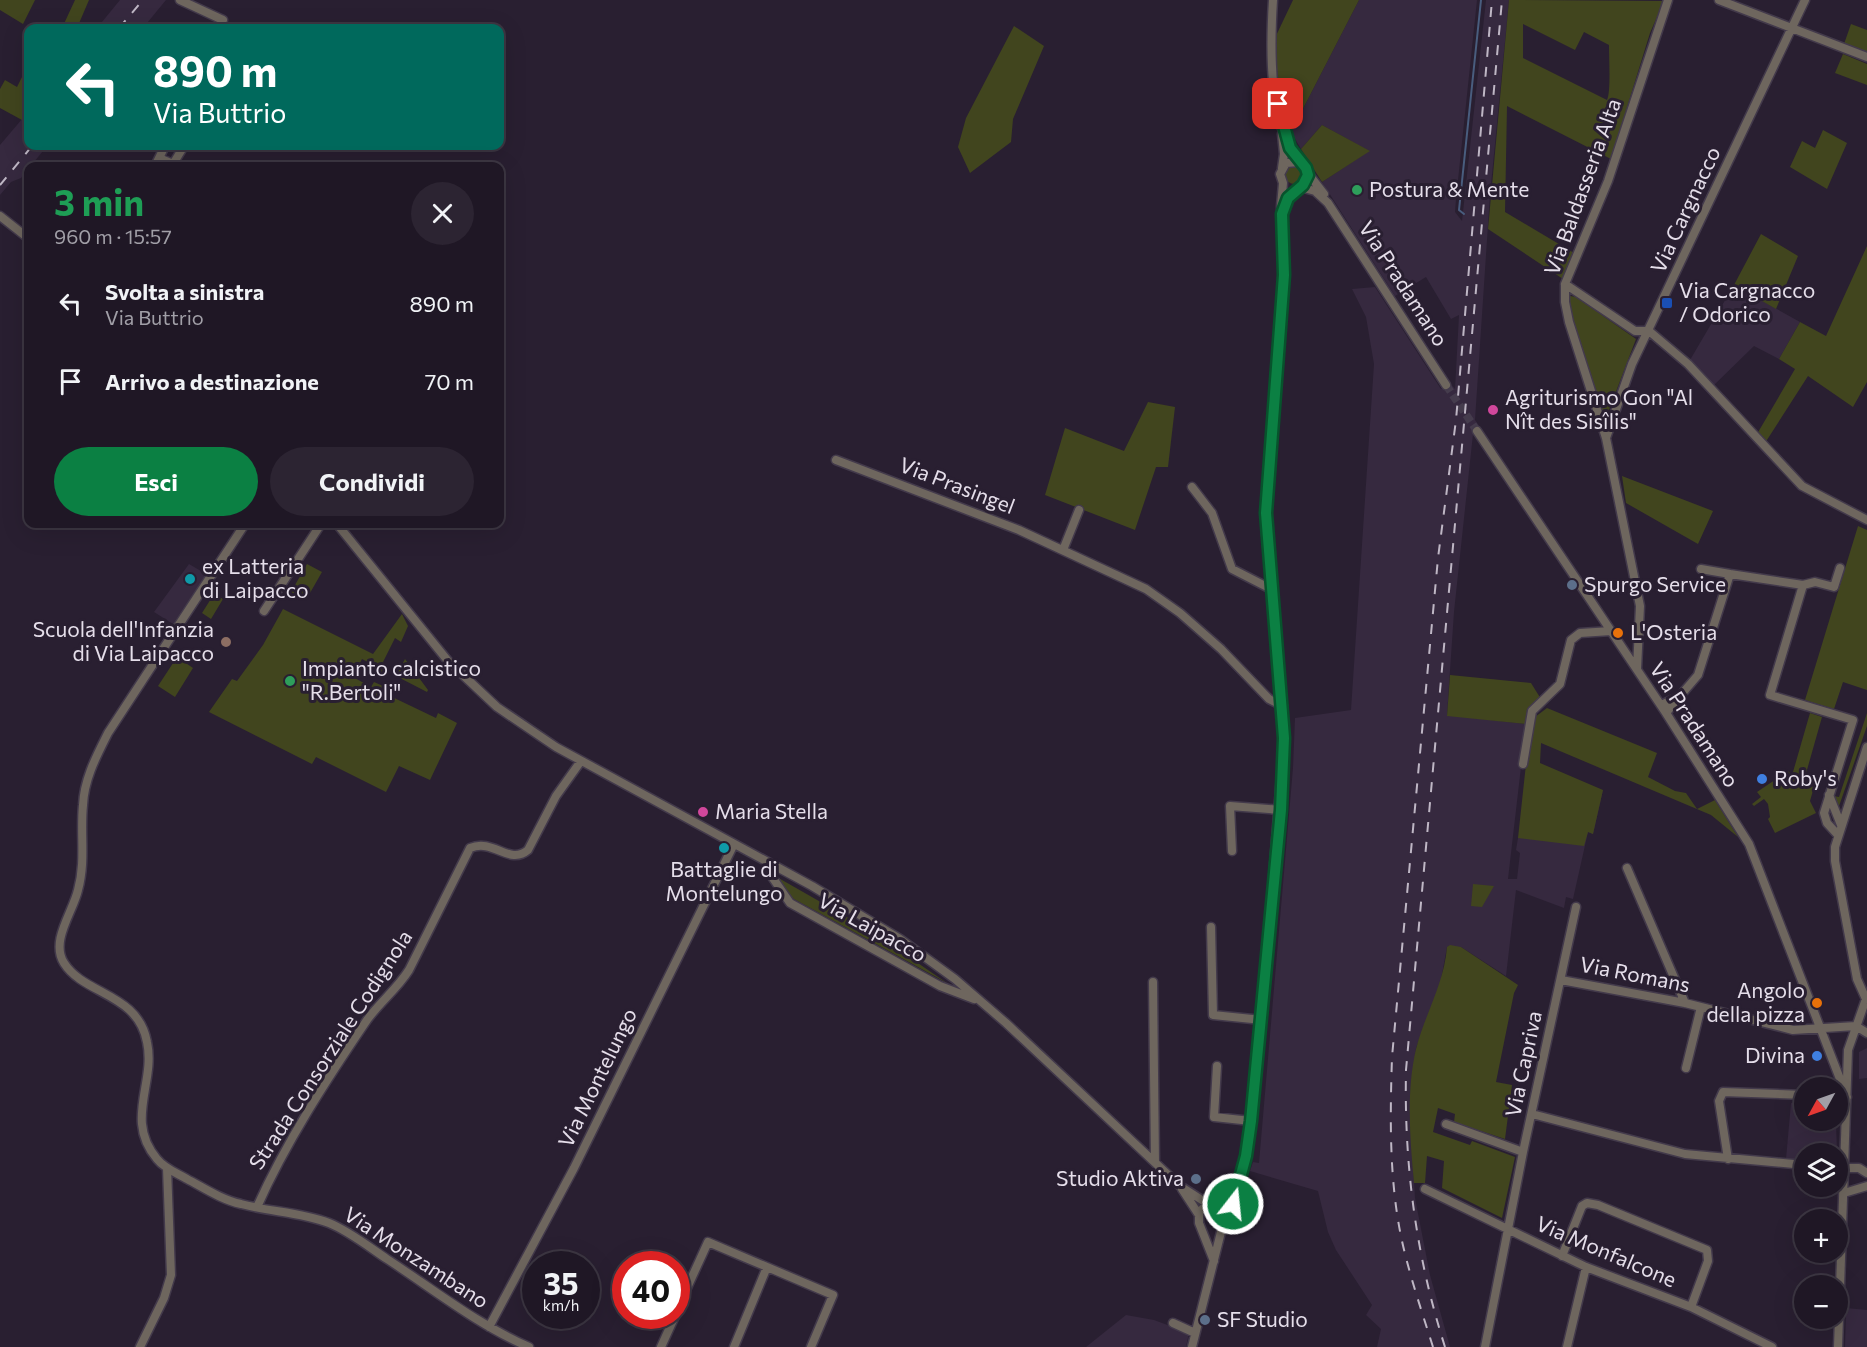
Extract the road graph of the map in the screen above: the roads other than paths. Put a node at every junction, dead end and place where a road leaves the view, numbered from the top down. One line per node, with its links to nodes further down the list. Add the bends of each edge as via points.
1 (180, 0): 6 (street, via 223,20)
2 (1273, 0): 9 (street, via 1271,63)
3 (1668, 0): 23 (street, Via Baldasseria Alta, via 1608,181)
4 (1719, 0): 7 (street)
5 (1805, 0): 7 (street, Via Cargnacco)
6 (221, 24)
7 (1793, 28): 8 (street); 24 (street, Via Cargnacco)
8 (1867, 57)
9 (1282, 127): 14 (street); 15 (street)
10 (163, 150): 11 (street)
11 (159, 158): 12 (street); 13 (street)
12 (157, 162)
13 (168, 162)
14 (1299, 162): 15 (street, via 1289,162); 16 (street)
15 (1282, 168): 17 (street)
16 (1307, 172): 18 (street, via 1307,179); 19 (street, Via Pradamano)
17 (1283, 183): 18 (street, via 1290,188); 20 (street)
18 (1299, 187): 19 (street, Via Pradamano, via 1315,191); 20 (street, via 1288,198)
19 (1328, 203): 25 (street, Via Pradamano)
20 (1282, 214): 40 (street, via 1284,275 1266,513)
21 (0, 216): 22 (street)
22 (24, 235)
23 (1565, 284): 24 (street, via 1635,331); 27 (street, Via Baldasseria Alta, via 1569,322)
24 (1649, 331): 27 (street, Via Cargnacco, via 1632,364); 31 (street, via 1688,364 1802,486)
25 (1446, 385)
26 (1477, 431): 42 (street, Via Pradamano)
27 (1606, 438): 43 (street, Via Baldasseria Alta, via 1640,606)
28 (836, 460): 35 (street, Via Prasingel, via 936,496)
29 (1192, 487): 40 (street, via 1212,513 1232,569)
30 (1079, 510): 35 (street)
31 (1867, 520)
32 (242, 528): 81 (street, Via Monzambano, via 108,733 93,764 82,805 85,858 60,941 60,954 73,973 116,999 142,1027 148,1062 140,1110 142,1128 149,1146)
33 (318, 528): 41 (street)
34 (340, 528): 47 (street, Via Laipacco, via 448,661 473,686 522,726)
35 (1063, 550): 44 (street, Via Prasingel, via 1156,596 1221,649 1269,699)
36 (1839, 568): 39 (street, via 1834,587 1815,582)
37 (1701, 569): 38 (street)
38 (1730, 574): 39 (street); 45 (street, via 1698,675)
39 (1803, 585): 49 (street, via 1770,695 1853,720)
40 (1271, 589): 44 (street)
41 (264, 611)
42 (1611, 631): 43 (street, Via Pradamano); 48 (street, via 1573,637 1560,684 1532,711)
43 (1637, 669): 45 (street, Via Pradamano)
44 (1283, 706): 50 (street)
45 (1664, 709): 67 (street, Via Pradamano, via 1749,843)
46 (1867, 747): 51 (street)
47 (581, 761): 53 (street, Via Laipacco); 92 (street, Strada Consorziale Codignola, via 521,856 489,845 470,848 409,970 354,1041 275,1166)
48 (1523, 764)
49 (1828, 794): 51 (street); 52 (street, via 1824,818)
50 (1281, 810): 54 (street, via 1230,806); 65 (street)
51 (1841, 825): 52 (street)
52 (1838, 835): 61 (street, via 1835,861 1857,979)
53 (734, 843): 55 (street, Via Laipacco); 105 (street, Via Montelungo, via 574,1168)
54 (1232, 851)
55 (771, 864): 62 (street, Via Laipacco, via 900,939); 62 (street, Via Laipacco, via 768,871 790,903 940,986)
56 (1627, 868): 63 (street)
57 (1576, 907): 59 (street, Via Capriva)
58 (1211, 927): 65 (street, via 1214,1015)
59 (1561, 980): 63 (street, Via Romans); 74 (street, Via Capriva)
60 (1153, 982): 79 (street)
61 (1866, 997): 66 (street)
62 (980, 1001): 79 (street, Via Laipacco)
63 (1684, 1003): 64 (street, Via Romans)
64 (1701, 1007): 67 (street, Via Romans, via 1779,1028); 70 (street, Via Romans)
65 (1262, 1020): 75 (street)
66 (1856, 1026): 67 (street, Via Romans); 68 (street); 72 (street)
67 (1821, 1030): 71 (street, Via Pradamano)
68 (1867, 1033)
69 (1217, 1066): 75 (street, via 1214,1117)
70 (1686, 1068)
71 (1836, 1077)
72 (1845, 1077)
73 (1794, 1094): 78 (street, via 1729,1091 1720,1094)
74 (1532, 1114): 77 (street, Via Capriva); 78 (street, via 1685,1154)
75 (1251, 1121): 88 (street)
76 (1446, 1124): 77 (street)
77 (1523, 1152): 97 (street, Via Capriva)
78 (1728, 1159): 80 (street)
79 (1155, 1162): 84 (street, Via Laipacco)
80 (1794, 1164)
81 (167, 1168): 92 (street, Via Monzambano, via 239,1204); 108 (street, via 171,1275)
82 (1848, 1168): 83 (street)
83 (1867, 1173)
84 (1180, 1186): 90 (street, Via Laipacco); 93 (street, Via Laipacco)
85 (1867, 1186): 87 (street)
86 (1425, 1189): 97 (street, Via Monfalcone)
87 (1848, 1193)
88 (1236, 1195): 91 (street); 94 (street)
89 (1844, 1197): 117 (street)
90 (1208, 1204): 91 (street); 93 (street)
91 (1220, 1205): 94 (street)
92 (256, 1207): 105 (street, Via Monzambano, via 330,1223)
93 (1198, 1215): 95 (street)
94 (1227, 1218): 96 (street)
95 (1201, 1227): 96 (street, via 1213,1232); 99 (street)
96 (1222, 1228): 99 (street)
97 (1508, 1229): 98 (street, Via Monfalcone); 114 (street, Via Capriva)
98 (1562, 1256): 101 (street, Via Monfalcone); 103 (street, via 1582,1206 1592,1203 1608,1209 1707,1250 1708,1262)
99 (1214, 1263): 107 (street)
100 (767, 1267): 102 (street, via 708,1242); 111 (street); 112 (street, via 833,1295)
101 (1586, 1267): 103 (street, Via Monfalcone); 115 (street)
102 (690, 1282)
103 (1691, 1307): 116 (street, Via Monfalcone)
104 (1173, 1323): 107 (street)
105 (489, 1327): 109 (street, Via Monzambano)
106 (669, 1329): 110 (street)
107 (1195, 1333): 113 (street)
108 (140, 1347)
109 (529, 1347)
110 (661, 1347)
111 (734, 1347)
112 (811, 1347)
113 (1192, 1347)
114 (1485, 1347)
115 (1567, 1347)
116 (1772, 1347)
117 (1838, 1347)

